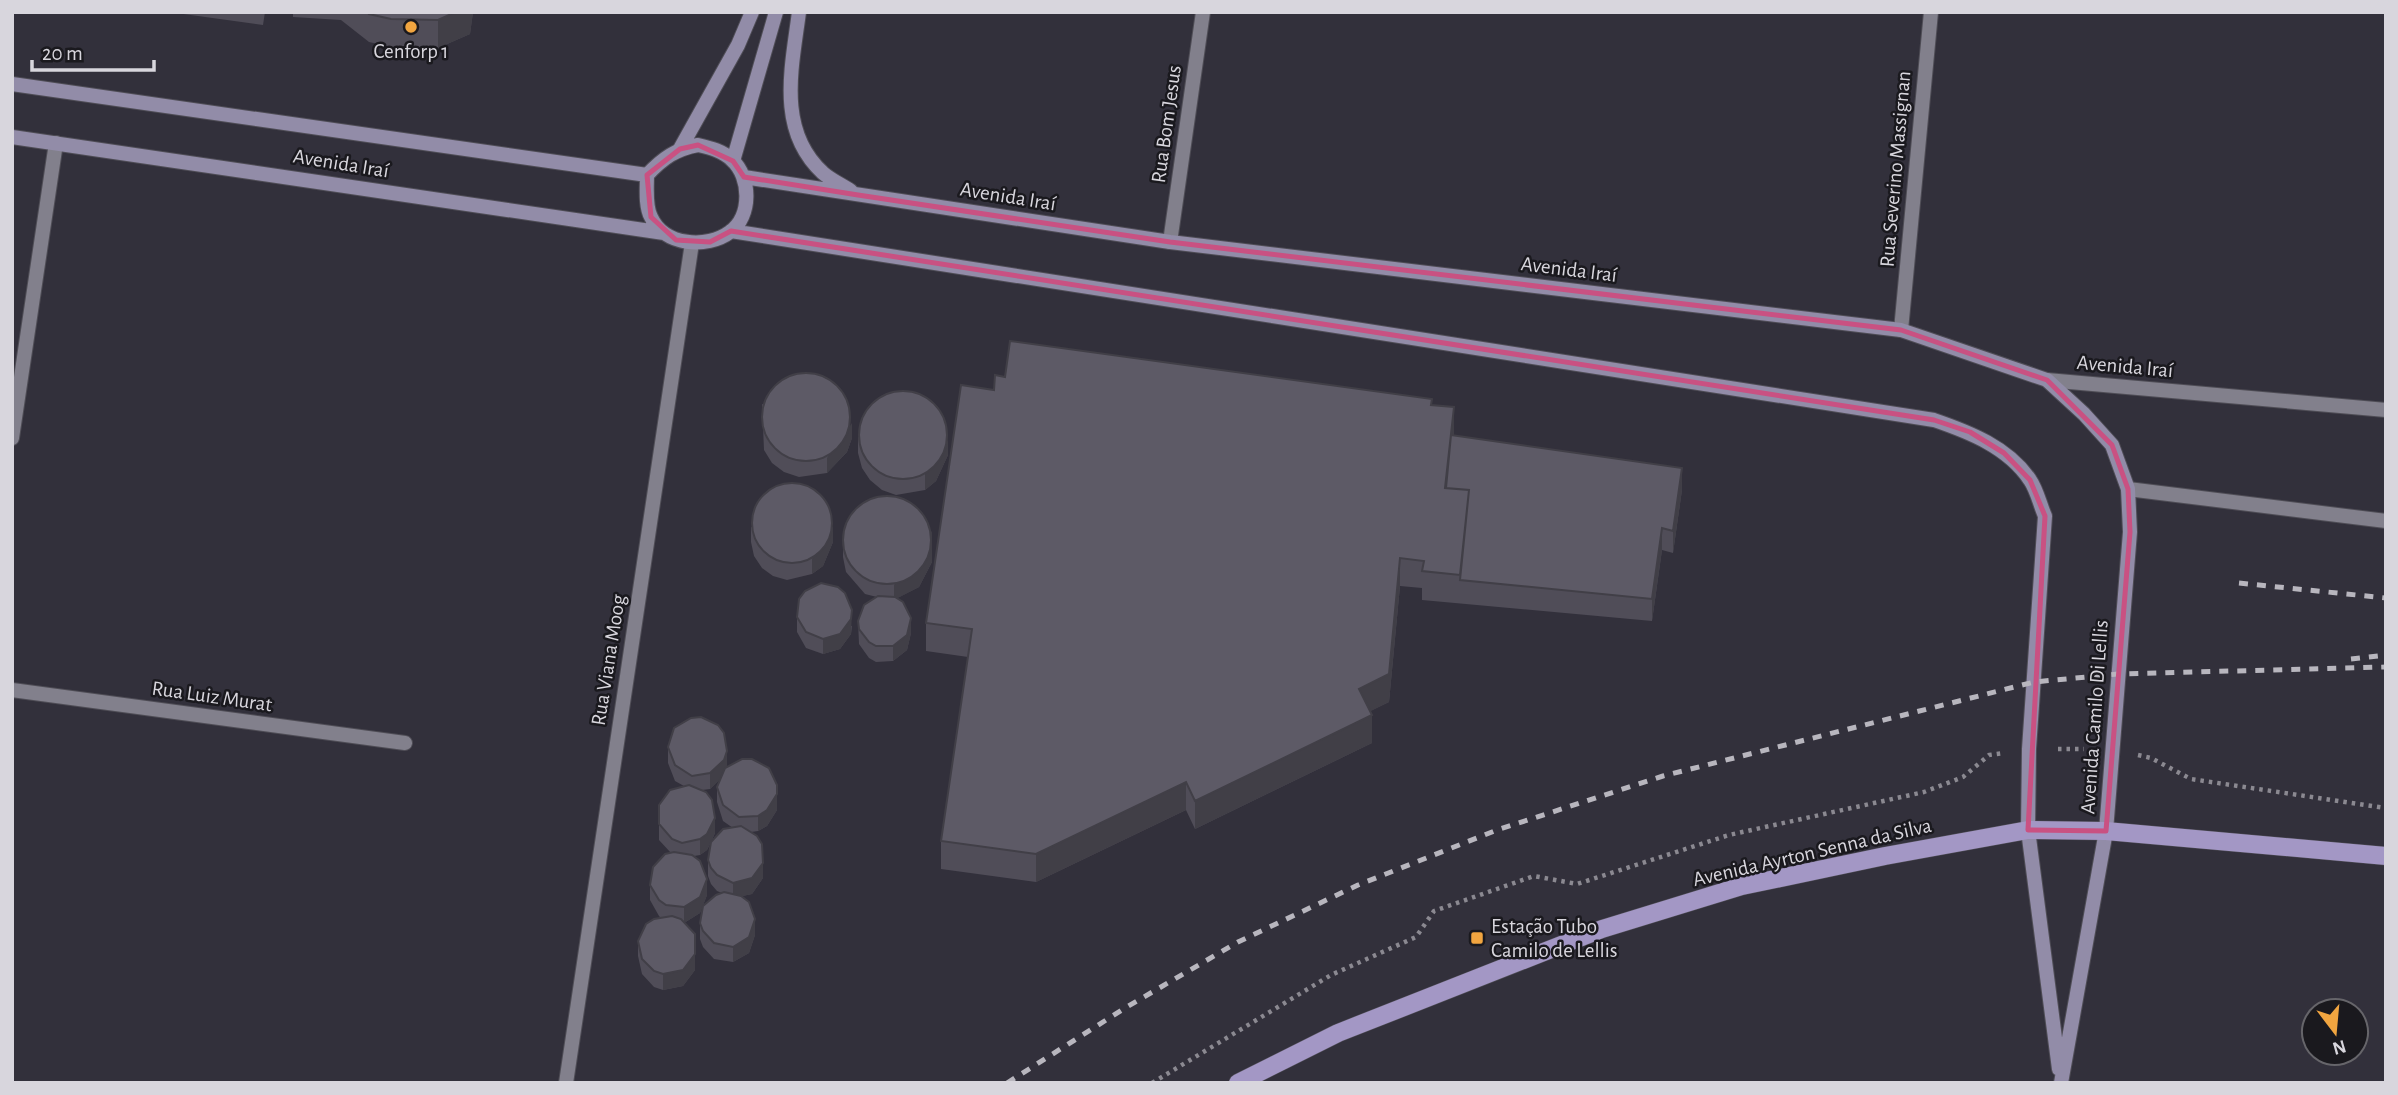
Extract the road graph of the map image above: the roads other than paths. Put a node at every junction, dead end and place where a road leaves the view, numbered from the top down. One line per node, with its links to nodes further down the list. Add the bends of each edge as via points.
1 (752, 12): 9 (main road)
2 (776, 12): 10 (main road)
3 (799, 12): 13 (main road, via 789,93 797,137 823,173)
4 (1203, 12): 17 (street, Rua Bom Jesus)
5 (1931, 12): 18 (street, Rua Severino Massignan)
6 (12, 85): 11 (main road, Avenida Iraí)
7 (12, 137): 8 (main road, Avenida Iraí)
8 (56, 143): 15 (main road, Avenida Iraí); 21 (street)
9 (680, 149): 10 (main road, via 698,145 718,150); 11 (main road)
10 (733, 161): 12 (main road)
11 (648, 175): 15 (main road, via 651,217)
12 (744, 177): 13 (main road, Avenida Iraí); 14 (main road, via 747,197 743,215)
13 (859, 195): 17 (main road, Avenida Iraí)
14 (731, 231): 16 (main road, via 710,242); 26 (main road, Avenida Camilo Di Lellis, via 1934,420 1970,432 2004,453 2030,480 2045,516)
15 (664, 233): 16 (main road)
16 (692, 243): 29 (street, Rua Viana Moog)
17 (1170, 243): 18 (main road, Avenida Iraí)
18 (1901, 330): 19 (main road, Avenida Iraí)
19 (2047, 380): 20 (street, Avenida Iraí); 22 (main road, Avenida Camilo Di Lellis, via 2112,445)
20 (2386, 410)
21 (12, 438)
22 (2127, 489): 23 (street); 27 (main road, Avenida Camilo Di Lellis, via 2130,532)
23 (2386, 521)
24 (12, 690): 25 (street, Rua Luiz Murat)
25 (405, 743)
26 (2028, 830): 27 (main road, Avenida Ayrton Senna da Silva); 30 (main road, Avenida Ayrton Senna da Silva, via 1742,886 1602,929 1338,1033); 31 (main road, Avenida Camilo Di Lellis)
27 (2106, 831): 28 (main road, Avenida Ayrton Senna da Silva); 31 (main road, Avenida Camilo Di Lellis)
28 (2386, 856)
29 (566, 1083)
30 (1238, 1083)
31 (2061, 1083)

